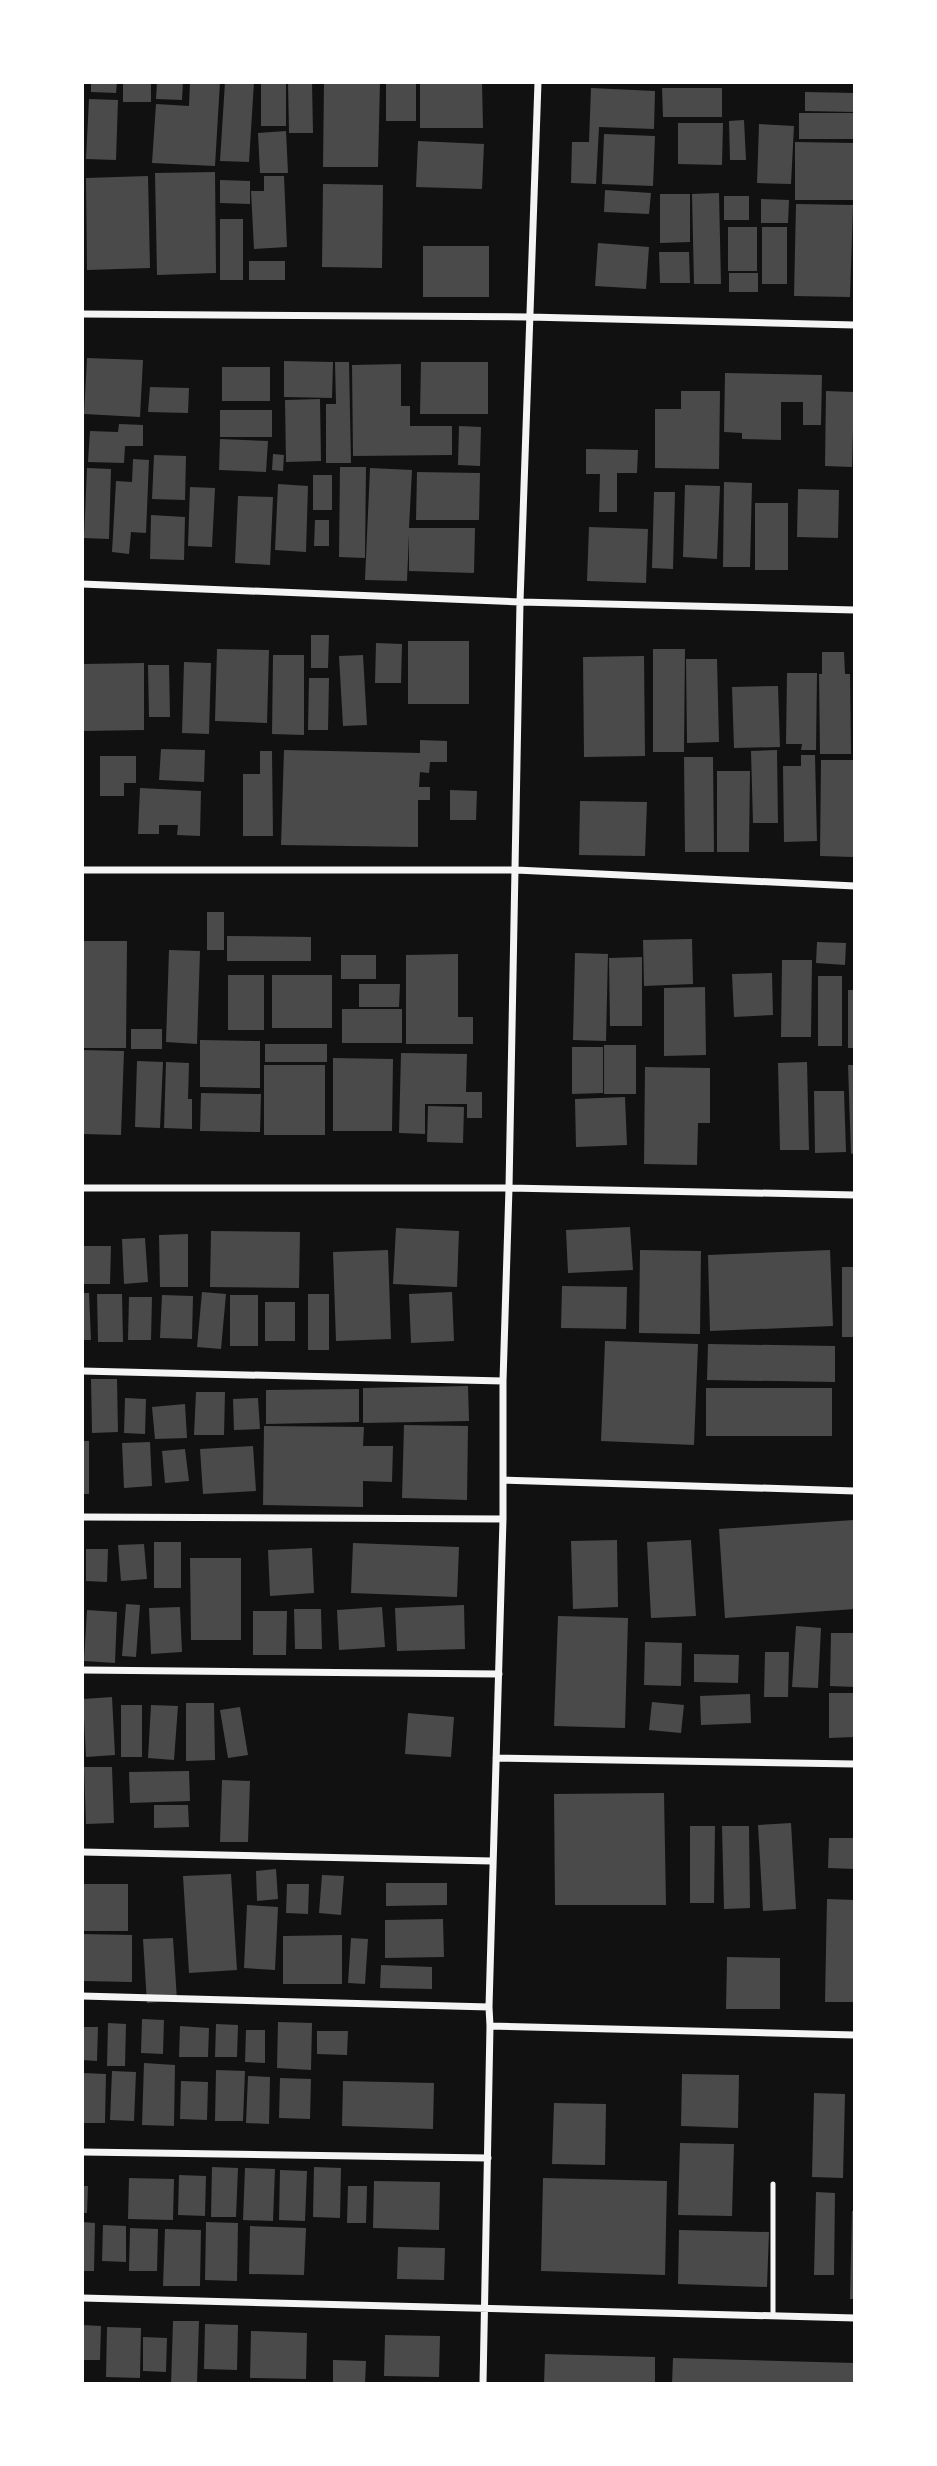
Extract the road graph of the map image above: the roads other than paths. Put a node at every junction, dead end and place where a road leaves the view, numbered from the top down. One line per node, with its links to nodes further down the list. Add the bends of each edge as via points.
1 (538, 82): 3 (street)
2 (82, 314): 3 (street)
3 (529, 317): 4 (street); 6 (street)
4 (855, 325)
5 (82, 584): 6 (street)
6 (520, 602): 7 (street); 9 (street)
7 (855, 610)
8 (82, 870): 9 (street)
9 (516, 870): 10 (street); 12 (street)
10 (855, 886)
11 (82, 1188): 12 (street)
12 (509, 1188): 13 (street); 15 (street)
13 (855, 1195)
14 (82, 1371): 15 (street)
15 (503, 1381): 16 (street)
16 (503, 1480): 17 (street); 19 (street)
17 (855, 1491)
18 (82, 1517): 19 (street)
19 (503, 1519): 21 (street)
20 (82, 1670): 21 (street)
21 (499, 1674): 22 (street)
22 (496, 1758): 23 (street); 25 (street)
23 (855, 1764)
24 (82, 1852): 25 (street)
25 (492, 1861): 27 (street)
26 (82, 1996): 27 (street)
27 (489, 2007): 28 (street)
28 (491, 2026): 29 (street); 31 (street)
29 (855, 2035)
30 (82, 2152): 31 (street)
31 (488, 2158): 34 (street)
32 (773, 2184): 35 (lane)
33 (82, 2298): 34 (street)
34 (484, 2308): 35 (street); 37 (street)
35 (773, 2316): 36 (street)
36 (855, 2318)
37 (483, 2384)

